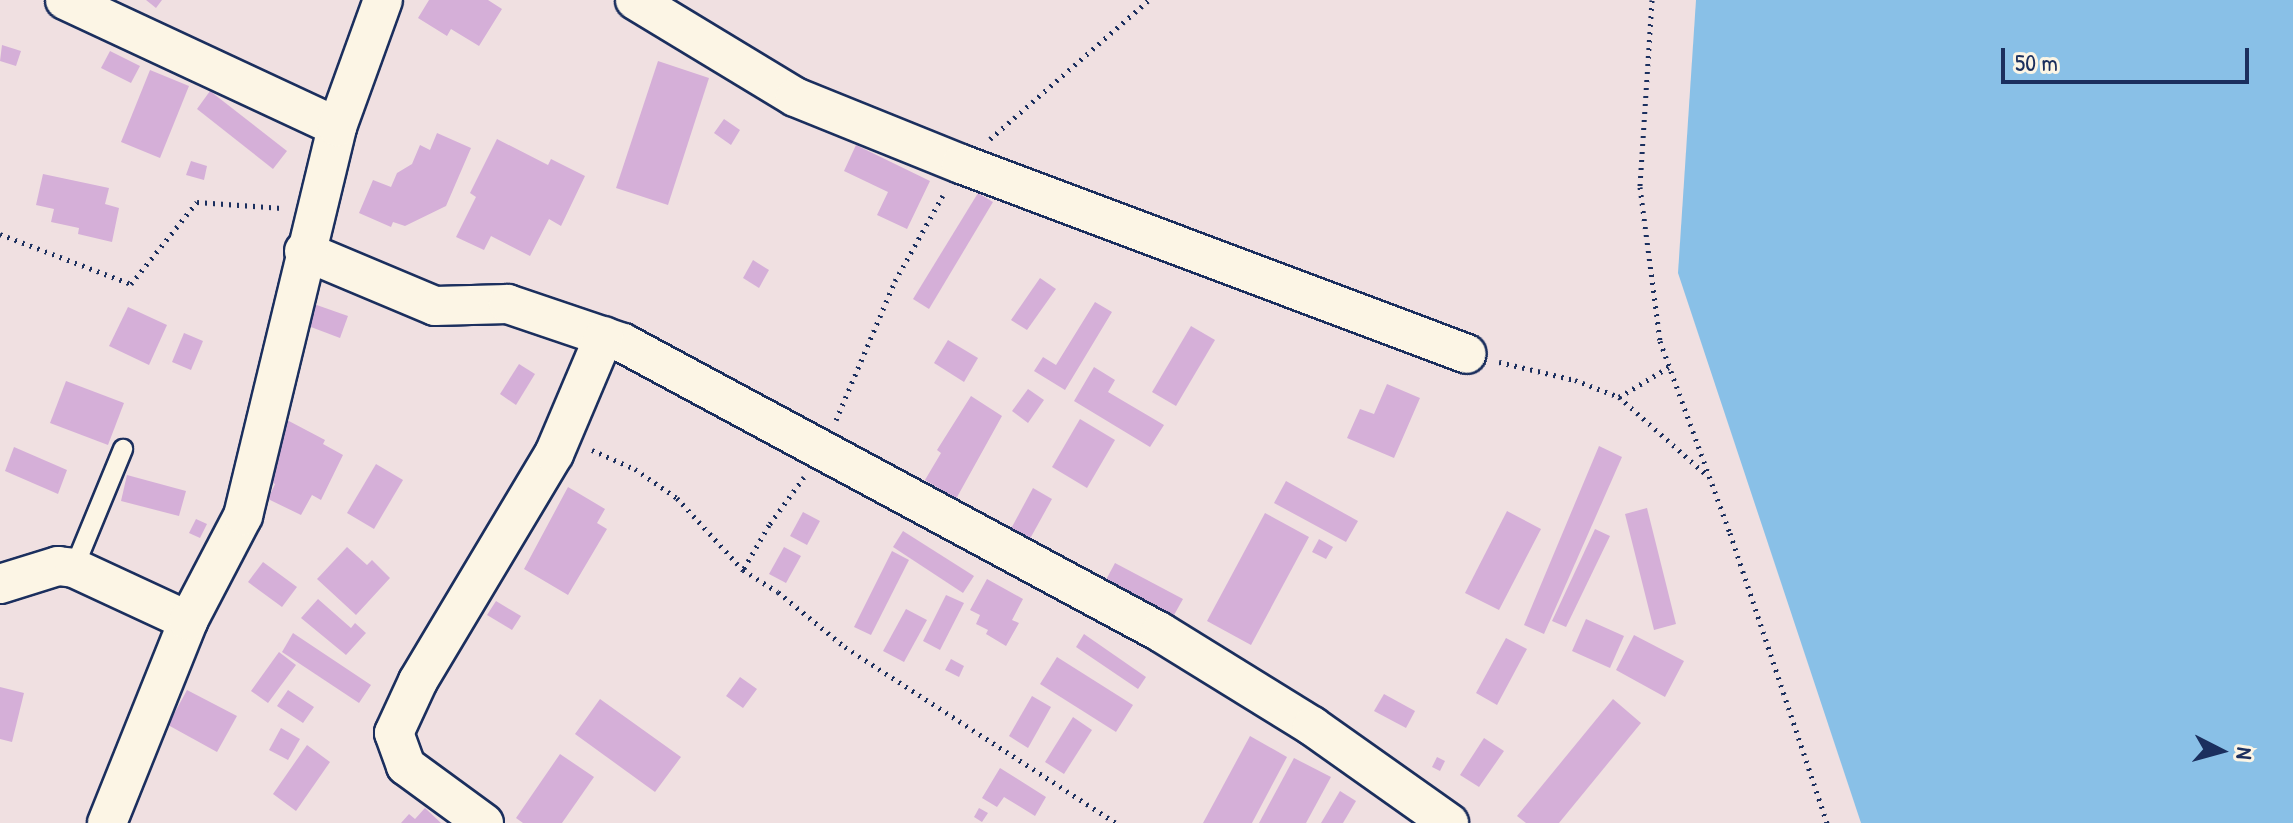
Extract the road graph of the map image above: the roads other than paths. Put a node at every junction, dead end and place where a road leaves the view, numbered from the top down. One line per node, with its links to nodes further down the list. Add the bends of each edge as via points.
1 (65, 0): 4 (street)
2 (383, 0): 4 (street)
3 (635, 0): 7 (street, via 795,97)
4 (337, 127): 5 (street)
5 (304, 251): 6 (street, via 435,306 508,304); 11 (street, via 243,516)
6 (604, 336): 13 (street, via 562,437 418,681 394,733 406,766); 14 (street, via 1160,632 1312,726)
7 (1467, 354)
8 (123, 449): 9 (lane)
9 (74, 568): 10 (street, via 44,569); 11 (street)
10 (0, 584)
11 (188, 621): 12 (street)
12 (107, 823)
13 (484, 823)
14 (1449, 823)

